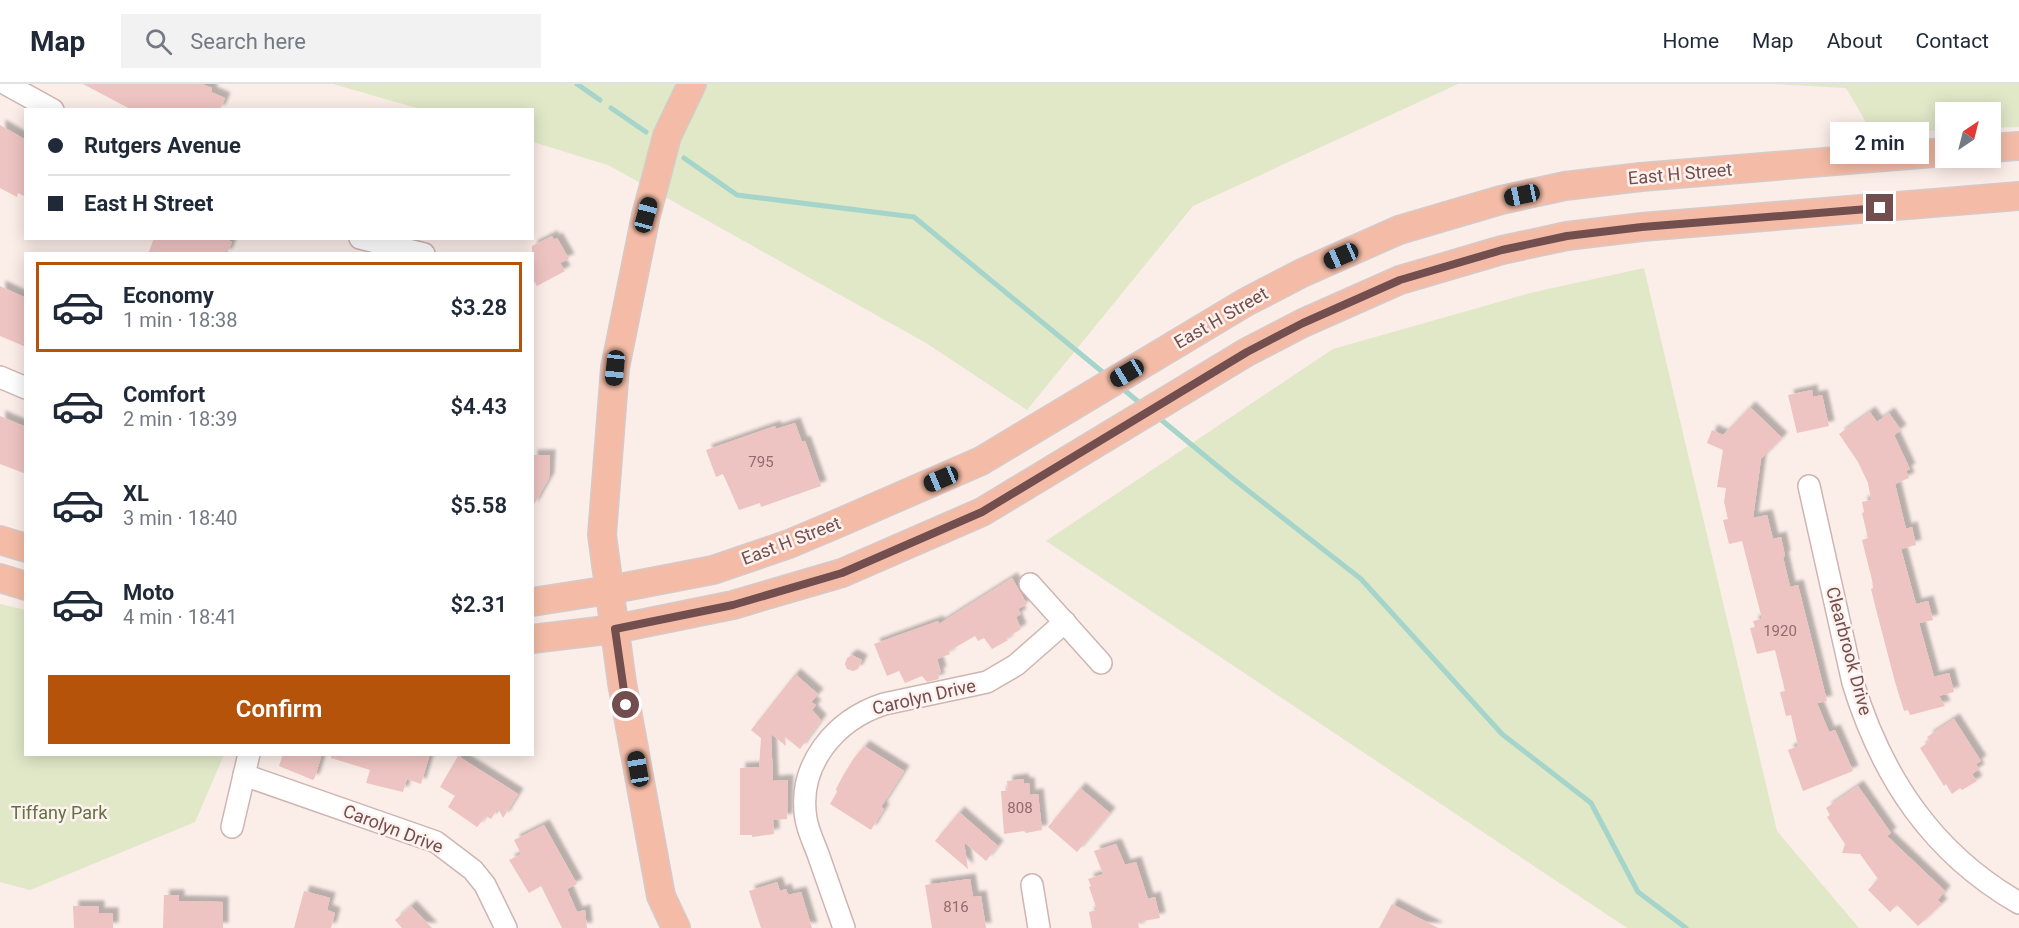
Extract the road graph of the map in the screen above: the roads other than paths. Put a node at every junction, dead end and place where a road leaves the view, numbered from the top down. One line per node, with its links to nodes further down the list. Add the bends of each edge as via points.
1 (6, 84): 3 (street)
2 (692, 84): 18 (main road, via 667,136 615,368 602,535)
3 (48, 108)
4 (2019, 146): 5 (main road)
5 (2001, 147)
6 (1935, 153): 18 (main road, East H Street, via 1565,186 1399,230 1246,302 981,461 778,548 712,570)
7 (2019, 196): 21 (main road, via 1567,236 1502,250 1400,280 1247,352 982,512 842,573 733,605)
8 (368, 240): 9 (street)
9 (416, 252)
10 (0, 377): 11 (street)
11 (24, 387)
12 (1809, 486): 28 (street, Clearbrook Drive, via 1853,683 1886,766 1915,812 1941,842 1972,871)
13 (0, 540): 14 (main road)
14 (24, 547)
15 (0, 578): 17 (main road)
16 (1030, 584): 20 (street)
17 (24, 585)
18 (609, 590): 19 (main road, East H Street); 21 (main road)
19 (534, 602)
20 (1065, 622): 23 (street); 31 (street, Carolyn Drive, via 1016,665 987,682 870,708 844,723 824,744 808,781 806,821)
21 (615, 629): 22 (main road); 30 (main road, via 661,896)
22 (534, 639)
23 (1101, 663)
24 (249, 756): 25 (street)
25 (244, 775): 26 (street); 29 (street, Carolyn Drive, via 436,842 473,870 485,885)
26 (232, 827)
27 (1032, 885): 32 (street)
28 (2019, 903)
29 (506, 928)
30 (676, 928)
31 (844, 928)
32 (1039, 928)

